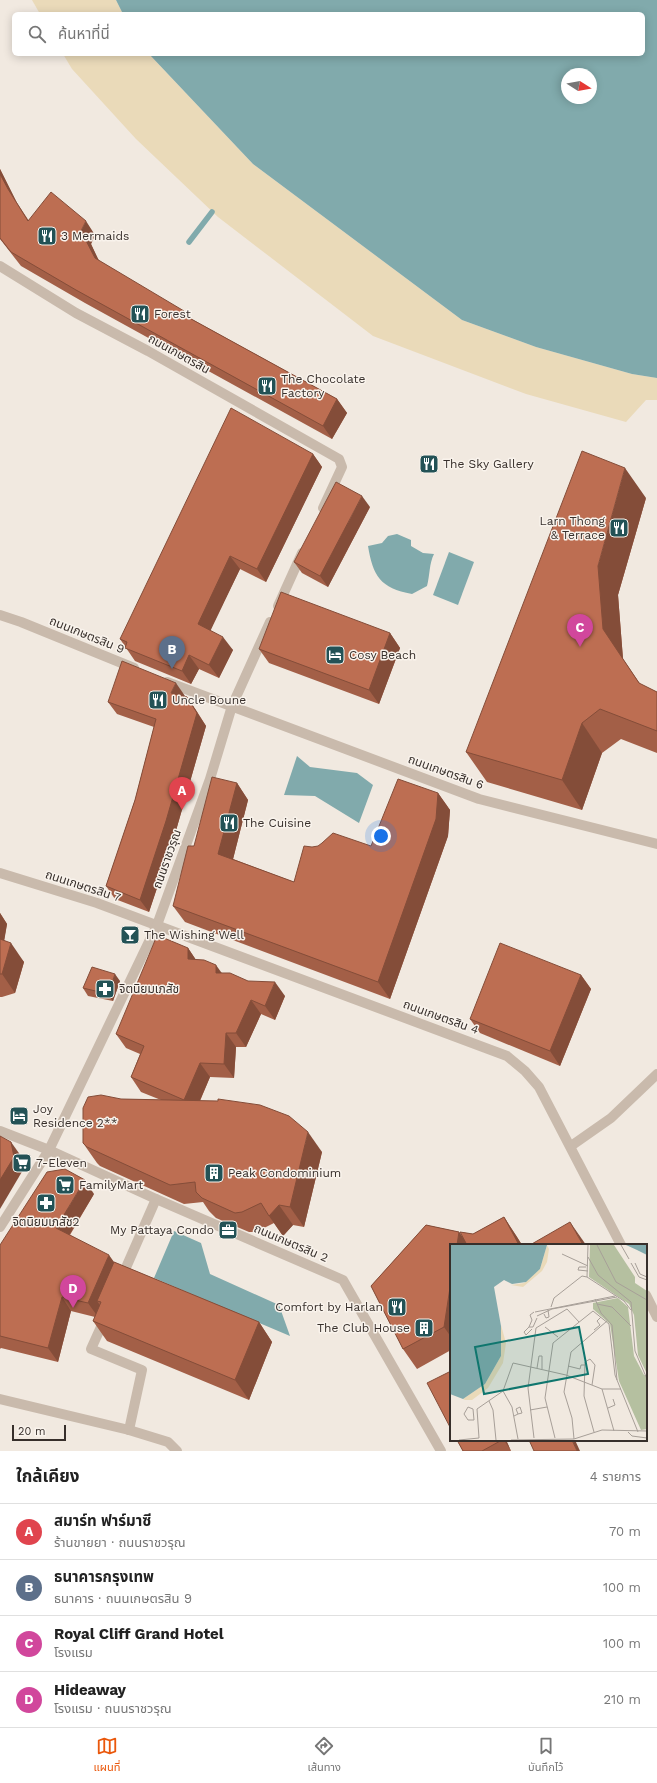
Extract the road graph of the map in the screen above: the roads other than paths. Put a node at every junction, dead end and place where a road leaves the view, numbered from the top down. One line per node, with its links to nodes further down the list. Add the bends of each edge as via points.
1 (0, 266): 2 (street, ถนนเกษตรสิน, via 76,313 339,459 342,467)
2 (319, 518)
3 (305, 547): 7 (street, ถนนราชวรุณ)
4 (0, 615): 5 (street, ถนนเกษตรสิน 9)
5 (146, 674)
6 (161, 680): 7 (street)
7 (232, 706): 8 (street, ถนนเกษตรสิน 6, via 479,799); 10 (street, ถนนราชวรุณ, via 210,779)
8 (657, 844)
9 (0, 873): 10 (street, ถนนเกษตรสิน 7, via 97,903)
10 (157, 925): 13 (street, ถนนเกษตรสิน 4, via 507,1056 525,1071 539,1088); 14 (street, ถนนราชวรุณ)
11 (657, 1074): 13 (street, via 611,1118)
12 (0, 1131): 14 (street, ถนนเกษตรสิน 2)
13 (571, 1146): 17 (street, ถนนเกษตรสิน 4)
14 (49, 1150): 15 (street, ถนนเกษตรสิน 2); 16 (street, ถนนราชวรุณ)
15 (156, 1199): 18 (street); 25 (street, ถนนเกษตรสิน 2, via 343,1280)
16 (0, 1227)
17 (620, 1244)
18 (119, 1285)
19 (647, 1297): 21 (street)
20 (110, 1306): 23 (street, via 91,1349 142,1370)
21 (657, 1317)
22 (0, 1398): 23 (street)
23 (130, 1430): 24 (street, via 168,1442)
24 (177, 1451)
25 (441, 1451)

